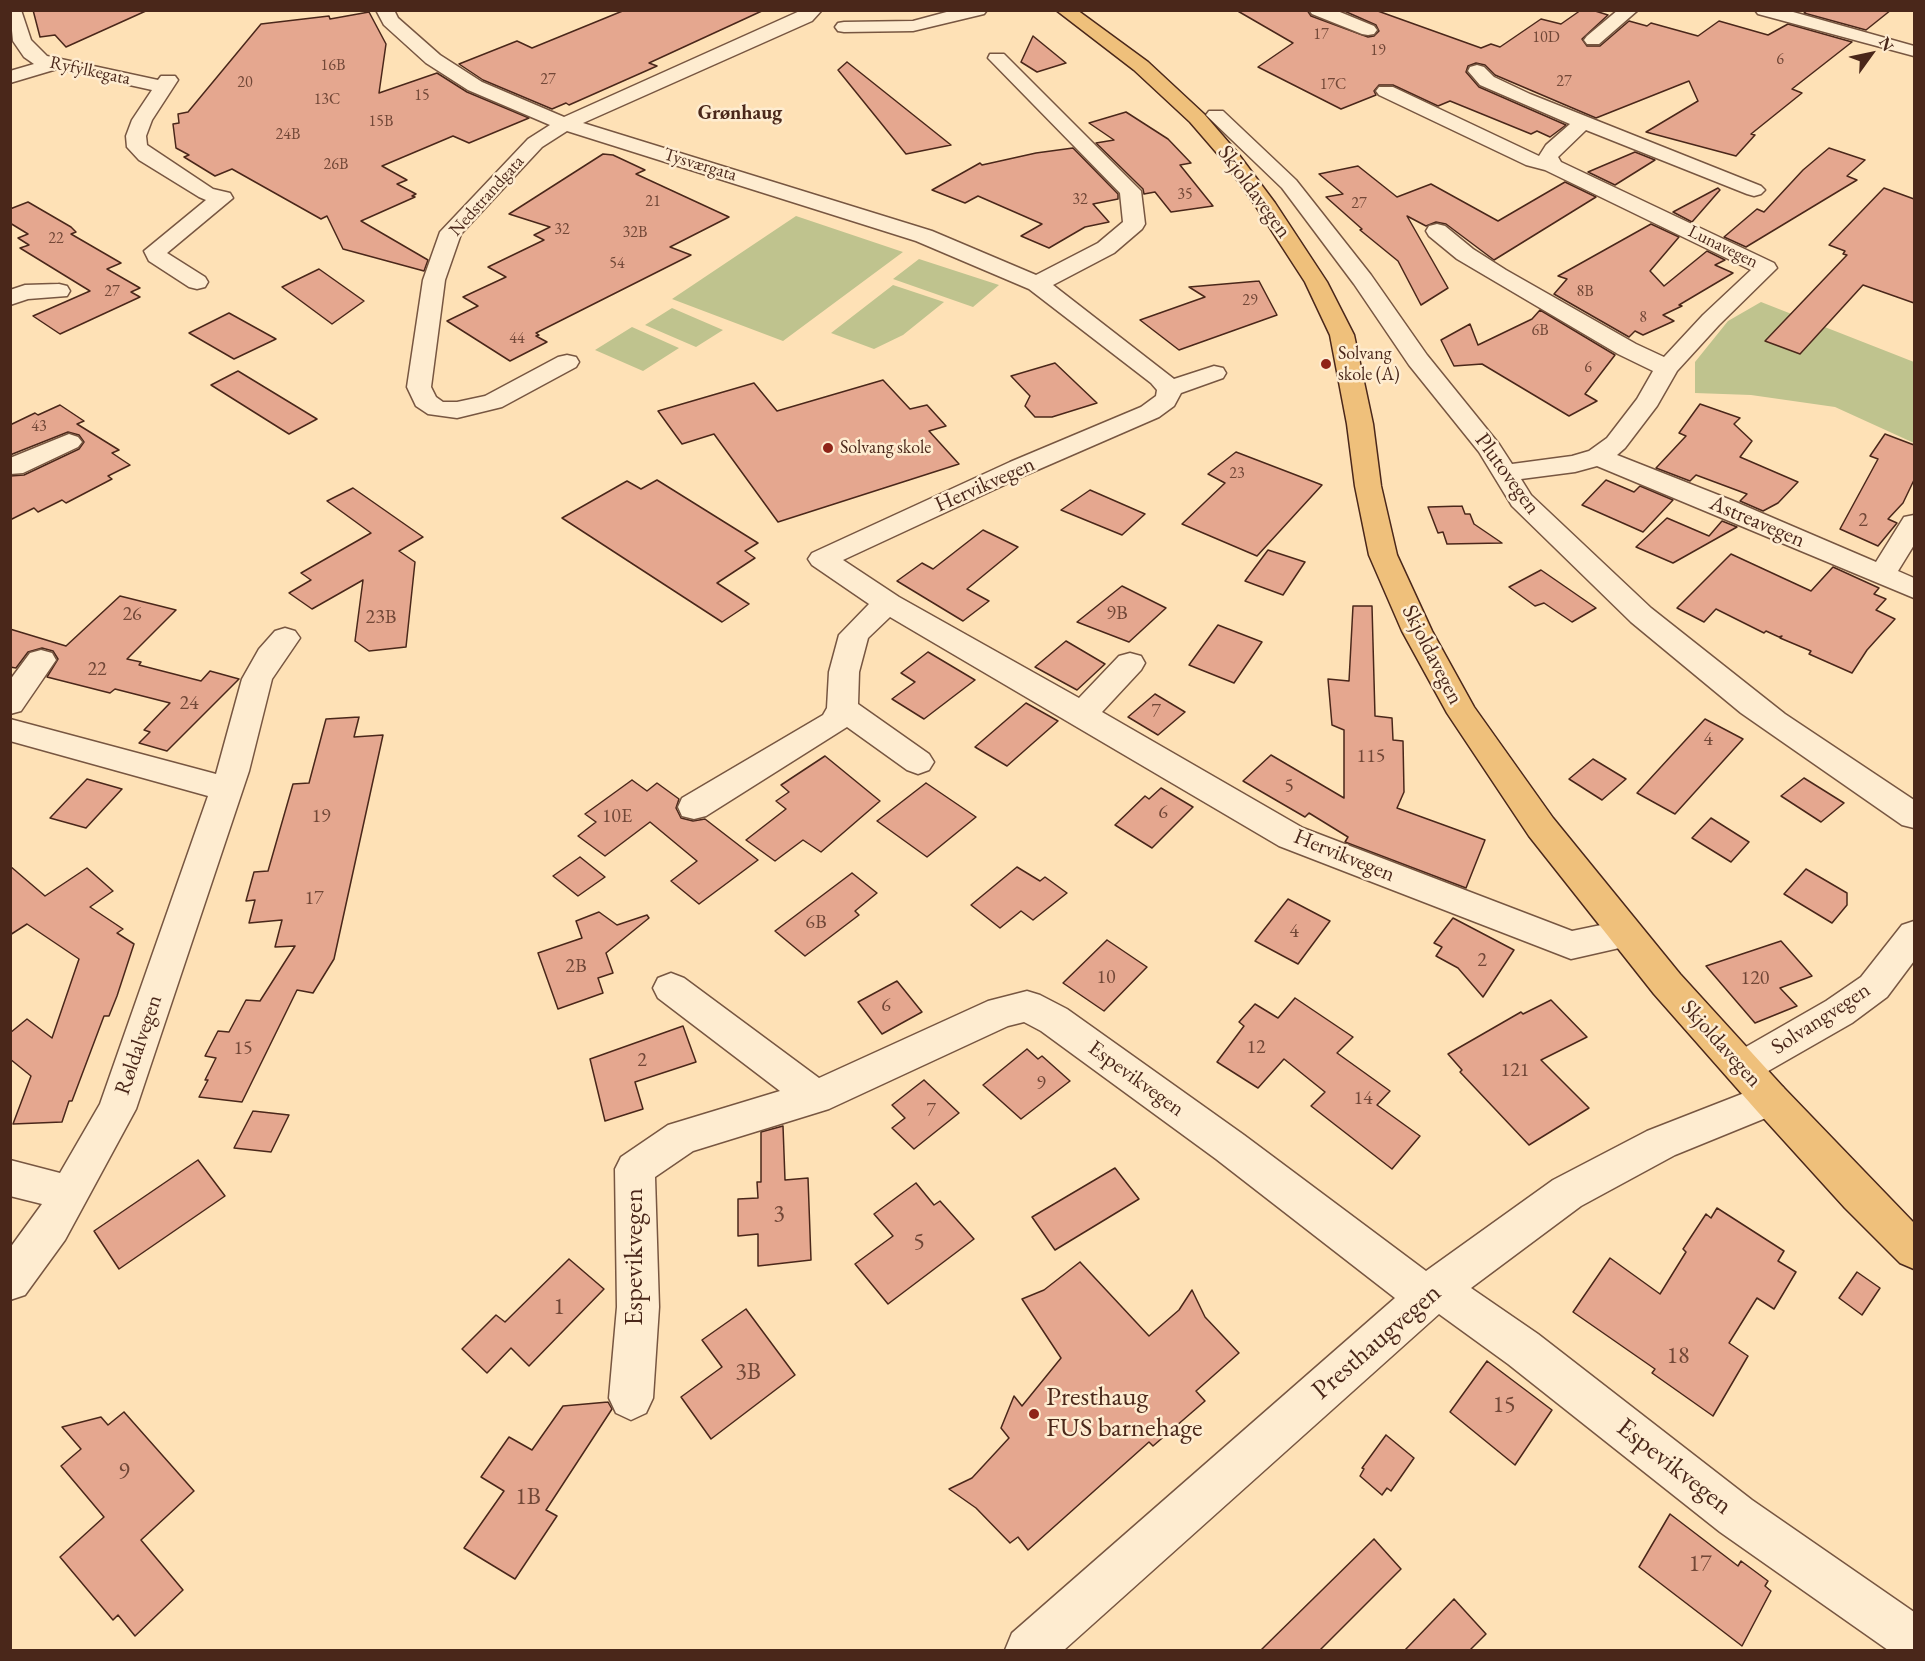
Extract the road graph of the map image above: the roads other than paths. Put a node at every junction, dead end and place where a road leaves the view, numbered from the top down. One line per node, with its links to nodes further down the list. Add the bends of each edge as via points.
1 (12, 10): 14 (street, Ryfylkegata, via 22,41 31,53)
2 (385, 10): 20 (street, Tysværgata, via 390,21 433,59 475,86)
3 (813, 10): 20 (street, Nedstrandgata, via 806,17)
4 (978, 10): 9 (street, via 913,26)
5 (1065, 10): 51 (main road, Skjoldavegen, via 1141,66 1197,118 1244,175 1316,282 1342,335 1383,555 1417,631 1462,713 1541,827)
6 (1318, 10): 10 (street)
7 (1629, 10): 11 (street)
8 (1764, 10): 12 (street)
9 (844, 27)
10 (1368, 30)
11 (1593, 40)
12 (1913, 51)
13 (997, 58): 25 (street, via 1130,191 1134,224 1106,248)
14 (54, 64): 16 (street); 24 (street, Ryfylkegata, via 165,84 142,120 137,147 206,193 222,198 155,251)
15 (1477, 71): 19 (street, via 1487,81)
16 (10, 77)
17 (1386, 92): 21 (street, Lunavegen, via 1533,161)
18 (1215, 115): 35 (street, Plutovegen, via 1288,184)
19 (1583, 122): 21 (street, via 1553,149 1548,157); 22 (street)
20 (565, 124): 25 (street, Tysværgata, via 924,236); 28 (street, Nedstrandgata, via 535,143 451,232 434,280 419,387 425,401 437,409 457,410 493,402)
21 (1552, 165): 29 (street, Lunavegen, via 1766,268)
22 (1754, 190)
23 (1437, 231): 29 (street, via 1498,275)
24 (196, 282)
25 (1037, 284): 31 (street, Tysværgata, via 1160,378)
26 (15, 291): 27 (street)
27 (60, 291)
28 (567, 363)
29 (1667, 368): 33 (street, Lunavegen, via 1616,443)
30 (1214, 373): 31 (street)
31 (1169, 389): 39 (street, Hervikvegen, via 1165,401 1150,412 822,560)
32 (69, 442): 34 (street)
33 (1598, 457): 35 (street, Lunavegen, via 1575,464); 37 (street, Astreavegen)
34 (10, 466)
35 (1504, 472): 50 (street, Plutovegen, via 1521,500 1641,615 1774,722)
36 (1914, 523): 37 (street)
37 (1882, 575): 38 (street, Astreavegen)
38 (1914, 589)
39 (889, 604): 44 (street, via 854,635 844,672); 45 (street, Hervikvegen)
40 (285, 638): 48 (street, Røldalvegen, via 257,679)
41 (41, 660): 43 (street)
42 (1130, 663): 45 (street)
43 (10, 702)
44 (842, 708): 47 (street); 49 (street, via 835,722)
45 (1082, 714): 51 (street, Hervikvegen, via 1291,837 1571,945)
46 (10, 730): 48 (street)
47 (918, 762)
48 (227, 789): 58 (street, Røldalvegen, via 117,1109)
49 (694, 807)
50 (1914, 816)
51 (1625, 933): 54 (main road, Skjoldavegen)
52 (1914, 935): 54 (street, Solvangvegen, via 1874,987 1839,1012)
53 (671, 988): 55 (street)
54 (1743, 1067): 56 (main road, Skjoldavegen)
55 (816, 1097): 61 (street, Espevikvegen, via 1001,1012 1027,1006 1054,1020); 62 (street, Espevikvegen, via 682,1137 635,1169 638,1307)
56 (1770, 1099): 59 (main road, Skjoldavegen); 61 (street, Presthaugvegen, via 1661,1143 1567,1193)
57 (10, 1178): 58 (street)
58 (70, 1193): 60 (street, Røldalvegen, via 51,1227)
59 (1914, 1250)
60 (10, 1281)
61 (1432, 1292): 63 (street, Espevikvegen, via 1523,1349 1736,1516); 64 (street, Presthaugvegen)
62 (631, 1398)
63 (1914, 1640)
64 (1029, 1650)

